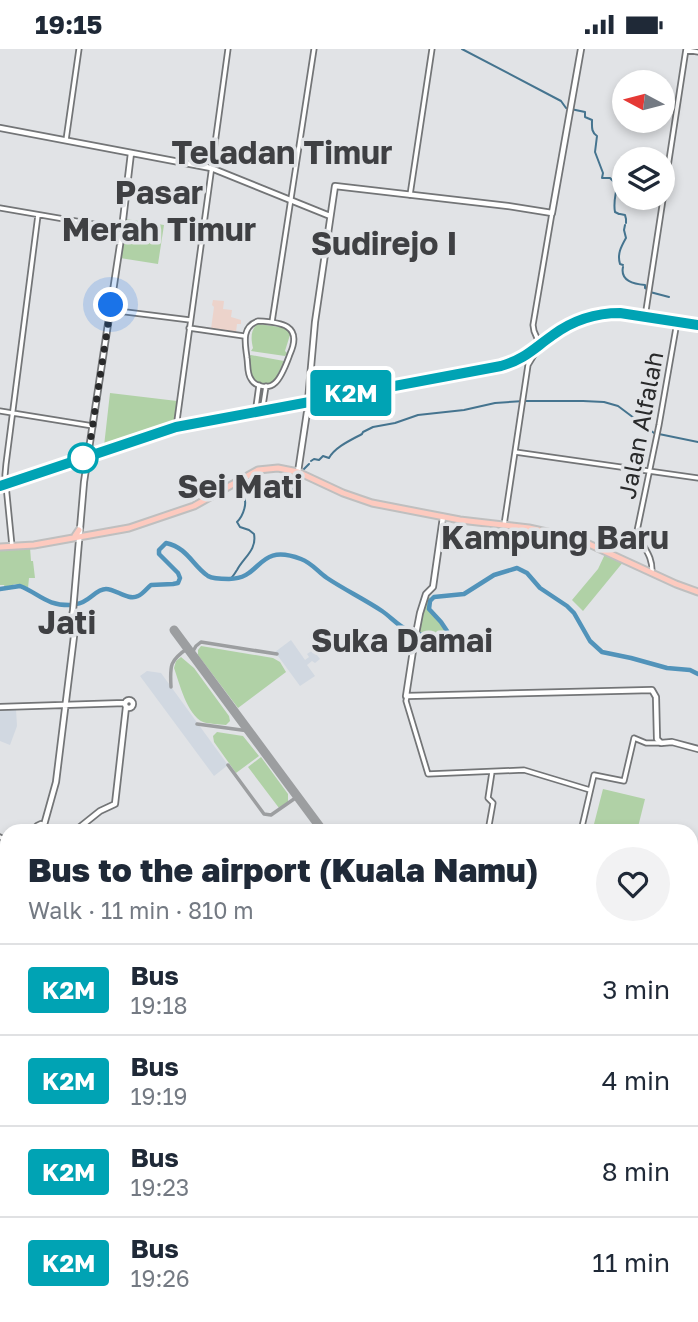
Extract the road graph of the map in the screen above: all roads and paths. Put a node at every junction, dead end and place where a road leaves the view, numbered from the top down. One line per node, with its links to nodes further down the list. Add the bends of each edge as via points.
1 (79, 49): 9 (street)
2 (228, 49): 11 (street)
3 (314, 49): 13 (street)
4 (432, 49): 12 (street)
5 (581, 49): 15 (main road)
6 (686, 50): 7 (street); 21 (street)
7 (698, 52)
8 (0, 129): 9 (main road)
9 (67, 140): 10 (main road)
10 (132, 154): 11 (main road); 18 (main road); 19 (main road)
11 (212, 169): 13 (main road); 22 (street)
12 (410, 195): 15 (main road); 17 (main road, via 335,186)
13 (290, 200): 17 (main road); 23 (street)
14 (0, 208): 16 (street)
15 (552, 213): 28 (street, via 533,327)
16 (38, 215): 18 (street); 35 (street)
17 (330, 216): 32 (main road)
18 (122, 229): 19 (main road)
19 (111, 310): 22 (street); 37 (main road); 40 (main road)
20 (605, 316): 21 (main road); 24 (main road); 28 (main road, via 561,330)
21 (645, 317): 24 (main road)
22 (190, 320): 26 (street)
23 (272, 322): 27 (street, via 253,323); 31 (street, via 289,327 294,340 278,380)
24 (676, 323): 25 (main road); 42 (street, Jalan Alfalah)
25 (698, 326)
26 (189, 328): 27 (street); 38 (street)
27 (244, 336): 30 (street, via 250,378)
28 (539, 347): 29 (main road); 32 (main road, via 501,366)
29 (525, 363): 32 (main road); 39 (street)
30 (259, 385): 31 (street); 36 (street)
31 (266, 386): 34 (street)
32 (308, 403): 34 (main road); 43 (main road)
33 (0, 411): 35 (street)
34 (262, 411): 36 (main road)
35 (13, 413): 37 (street); 45 (street)
36 (255, 413): 38 (main road)
37 (93, 426): 40 (main road)
38 (176, 428): 40 (main road)
39 (515, 452): 42 (street); 48 (street)
40 (88, 457): 41 (main road); 45 (main road); 49 (main road)
41 (87, 466): 49 (main road)
42 (649, 471): 44 (street); 52 (street, Jalan Alfalah, via 637,533)
43 (301, 473): 46 (main road, via 365,501); 49 (main road, via 258,470 197,505)
44 (698, 478)
45 (4, 485): 50 (street)
46 (403, 509): 47 (main road); 48 (main road)
47 (443, 517): 48 (main road); 54 (main road, via 433,587 426,594 417,628)
48 (504, 524): 52 (main road, via 579,537)
49 (80, 536): 50 (main road); 55 (main road)
50 (12, 546): 51 (main road)
51 (0, 547)
52 (653, 572): 53 (main road)
53 (696, 590)
54 (406, 696): 57 (main road, via 651,689 656,697); 59 (street, via 428,774)
55 (65, 706): 56 (main road); 61 (main road, via 54,786); 62 (main road, via 127,706 114,805)
56 (0, 708)
57 (658, 742): 58 (main road); 60 (street, via 634,738 624,780 594,774)
58 (698, 749)
59 (492, 772): 60 (street, via 530,771); 63 (street)
60 (590, 790): 64 (street)
61 (41, 824)
62 (84, 824)
63 (489, 824)
64 (582, 824)

